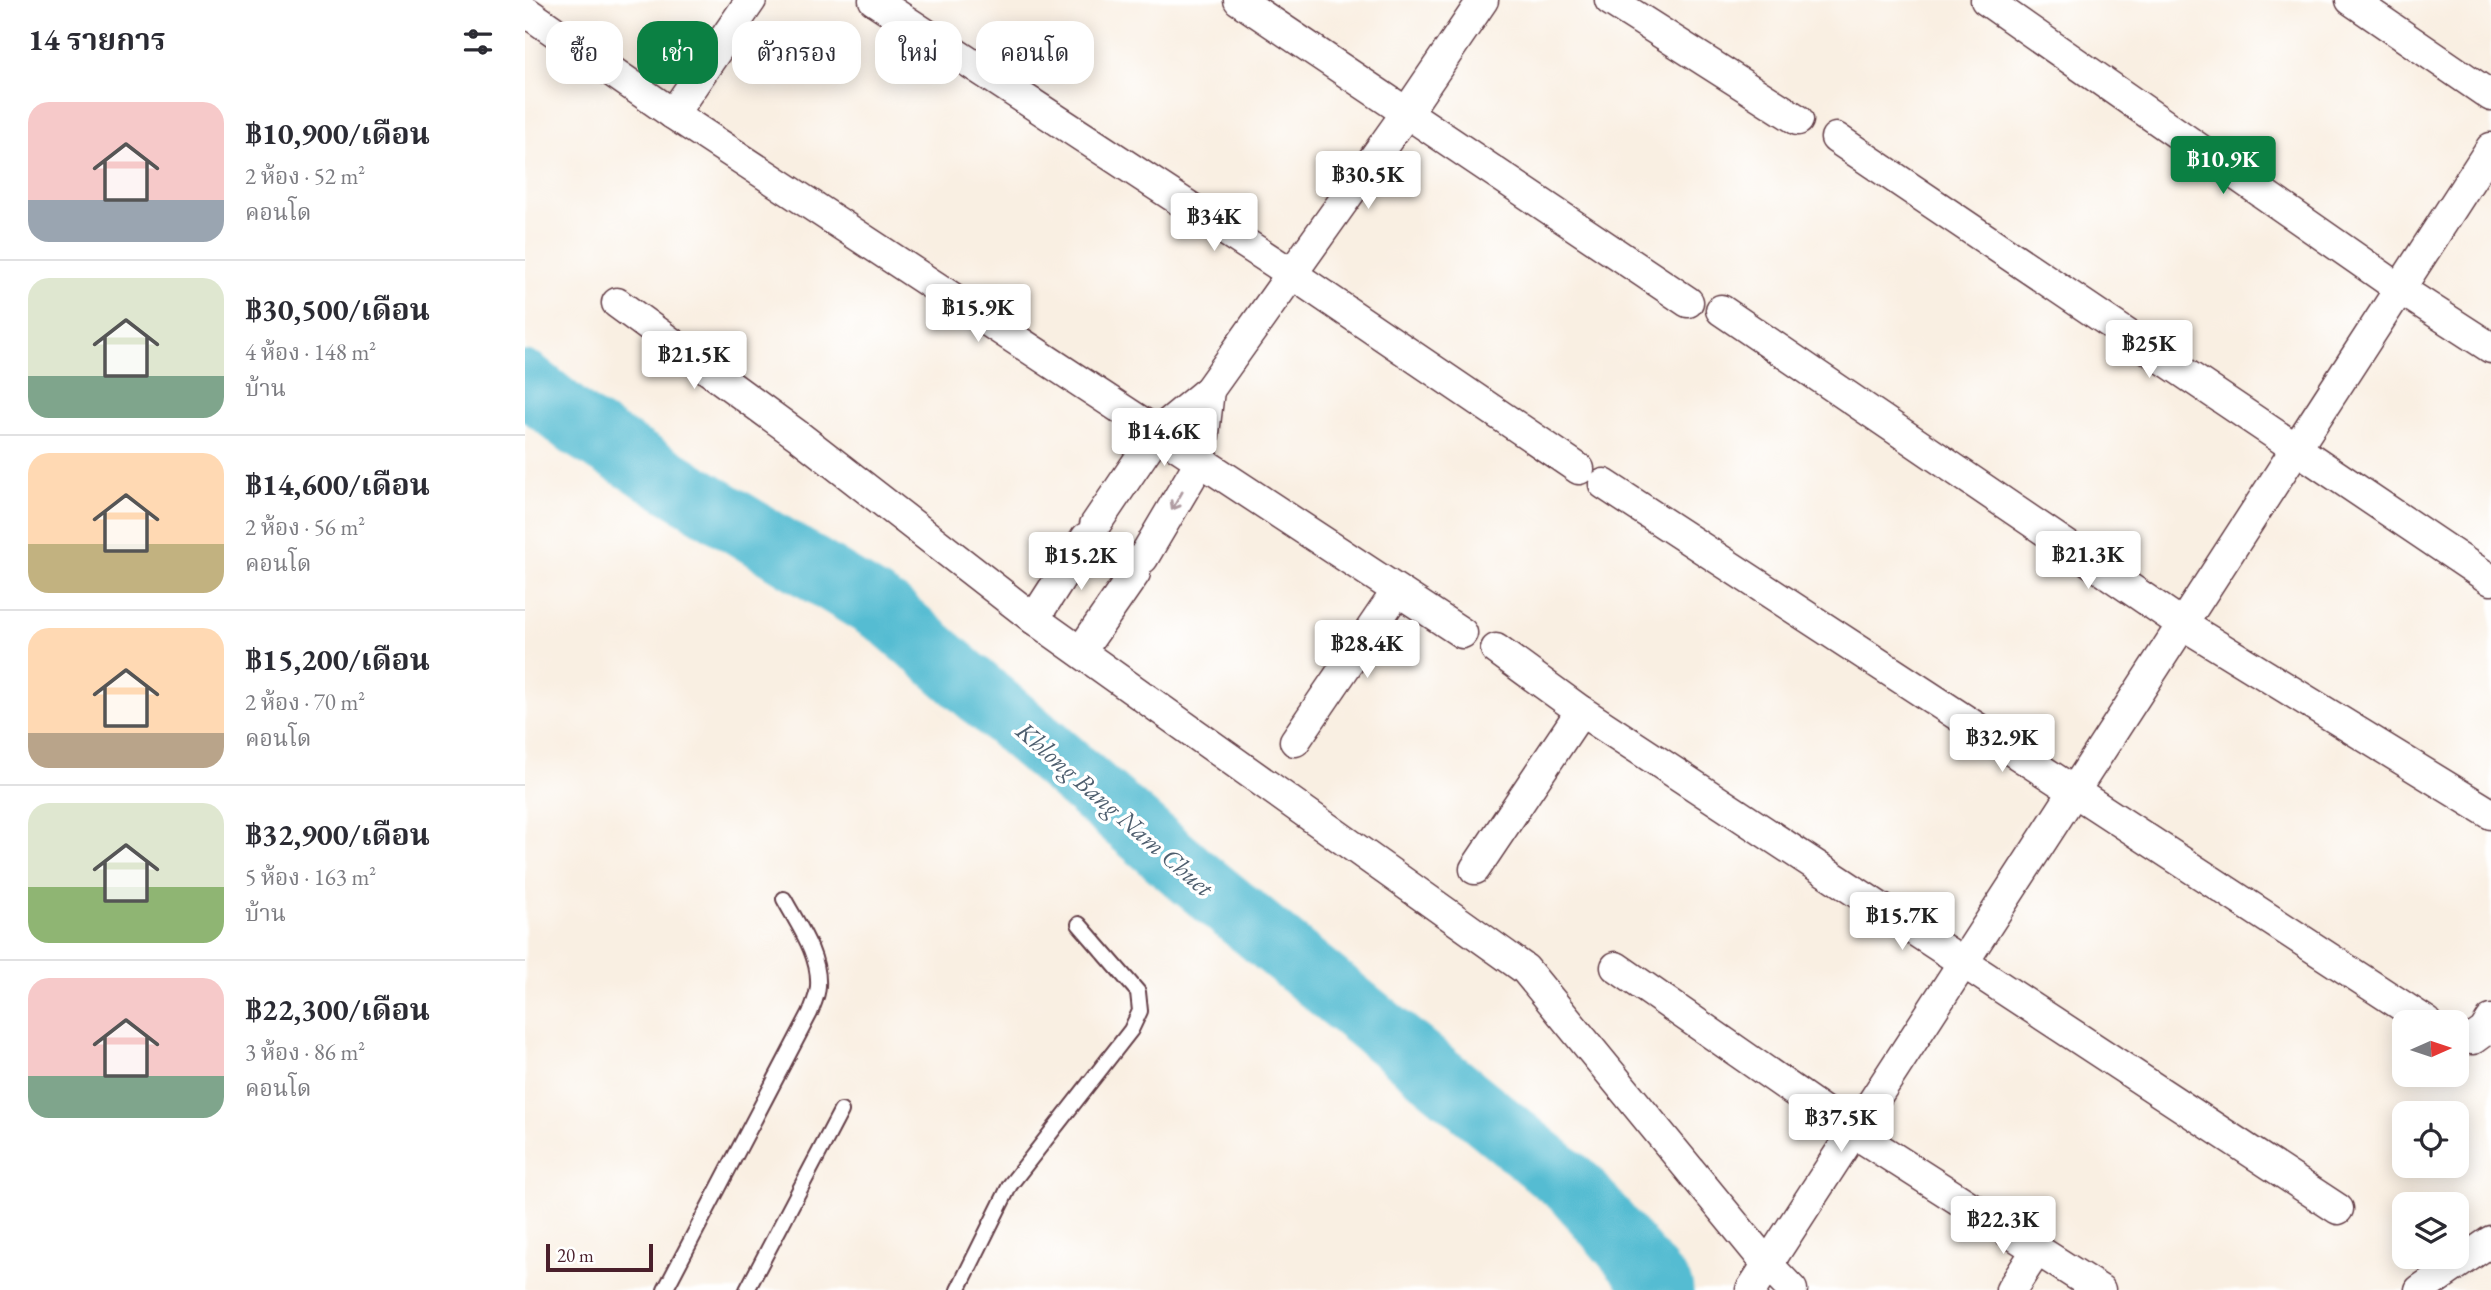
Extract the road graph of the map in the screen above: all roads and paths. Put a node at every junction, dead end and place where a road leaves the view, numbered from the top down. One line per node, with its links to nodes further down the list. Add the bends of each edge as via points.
1 (751, 0): 11 (street)
2 (874, 0): 15 (street)
3 (1239, 0): 10 (street)
4 (1483, 0): 10 (street)
5 (1610, 0): 12 (street)
6 (1986, 0): 16 (street)
7 (2351, 0): 9 (street)
8 (525, 10): 11 (street)
9 (2491, 96)
10 (1407, 112): 15 (street); 17 (street)
11 (673, 114): 22 (street)
12 (1798, 120)
13 (1836, 138): 23 (street)
14 (2491, 148): 16 (street)
15 (1292, 274): 21 (street); 25 (street)
16 (2400, 289): 20 (street); 23 (street)
17 (1688, 302)
18 (617, 303): 29 (street, via 800,437)
19 (1721, 310): 30 (street)
20 (2491, 348)
21 (1209, 390): 22 (street); 24 (street)
22 (1158, 432): 24 (street); 29 (street)
23 (2296, 449): 27 (street); 30 (street)
24 (1201, 460): 28 (street); 33 (street, one-way to 33, via 1139,565)
25 (1579, 469)
26 (1604, 484): 36 (street)
27 (2491, 579)
28 (1397, 591): 31 (street); 35 (street)
29 (1034, 620): 33 (street)
30 (2182, 624): 36 (street); 37 (street)
31 (1462, 633)
32 (1496, 649): 34 (street)
33 (1080, 651): 51 (street, via 1525,969)
34 (1581, 711): 38 (street); 41 (street)
35 (1296, 741)
36 (2074, 791): 41 (street); 43 (street)
37 (2491, 814)
38 (1475, 869)
39 (784, 899): 52 (lane, via 808,944 817,968 818,989 810,1013)
40 (1079, 924): 54 (lane, via 1138,992 1140,1011 1131,1030 1010,1185)
41 (1963, 962): 47 (street); 48 (street)
42 (1616, 967): 47 (street)
43 (2409, 1010)
44 (2491, 1020): 45 (street, via 2484,1031)
45 (2469, 1039)
46 (841, 1111): 53 (lane)
47 (1853, 1132): 50 (street); 51 (street)
48 (2338, 1209)
49 (2491, 1241): 59 (street)
50 (2037, 1250): 57 (street); 58 (street)
51 (1767, 1264): 55 (street); 56 (street)
52 (665, 1290)
53 (747, 1290)
54 (958, 1290)
55 (1751, 1290)
56 (1792, 1290)
57 (2011, 1290)
58 (2100, 1290)
59 (2420, 1290)

